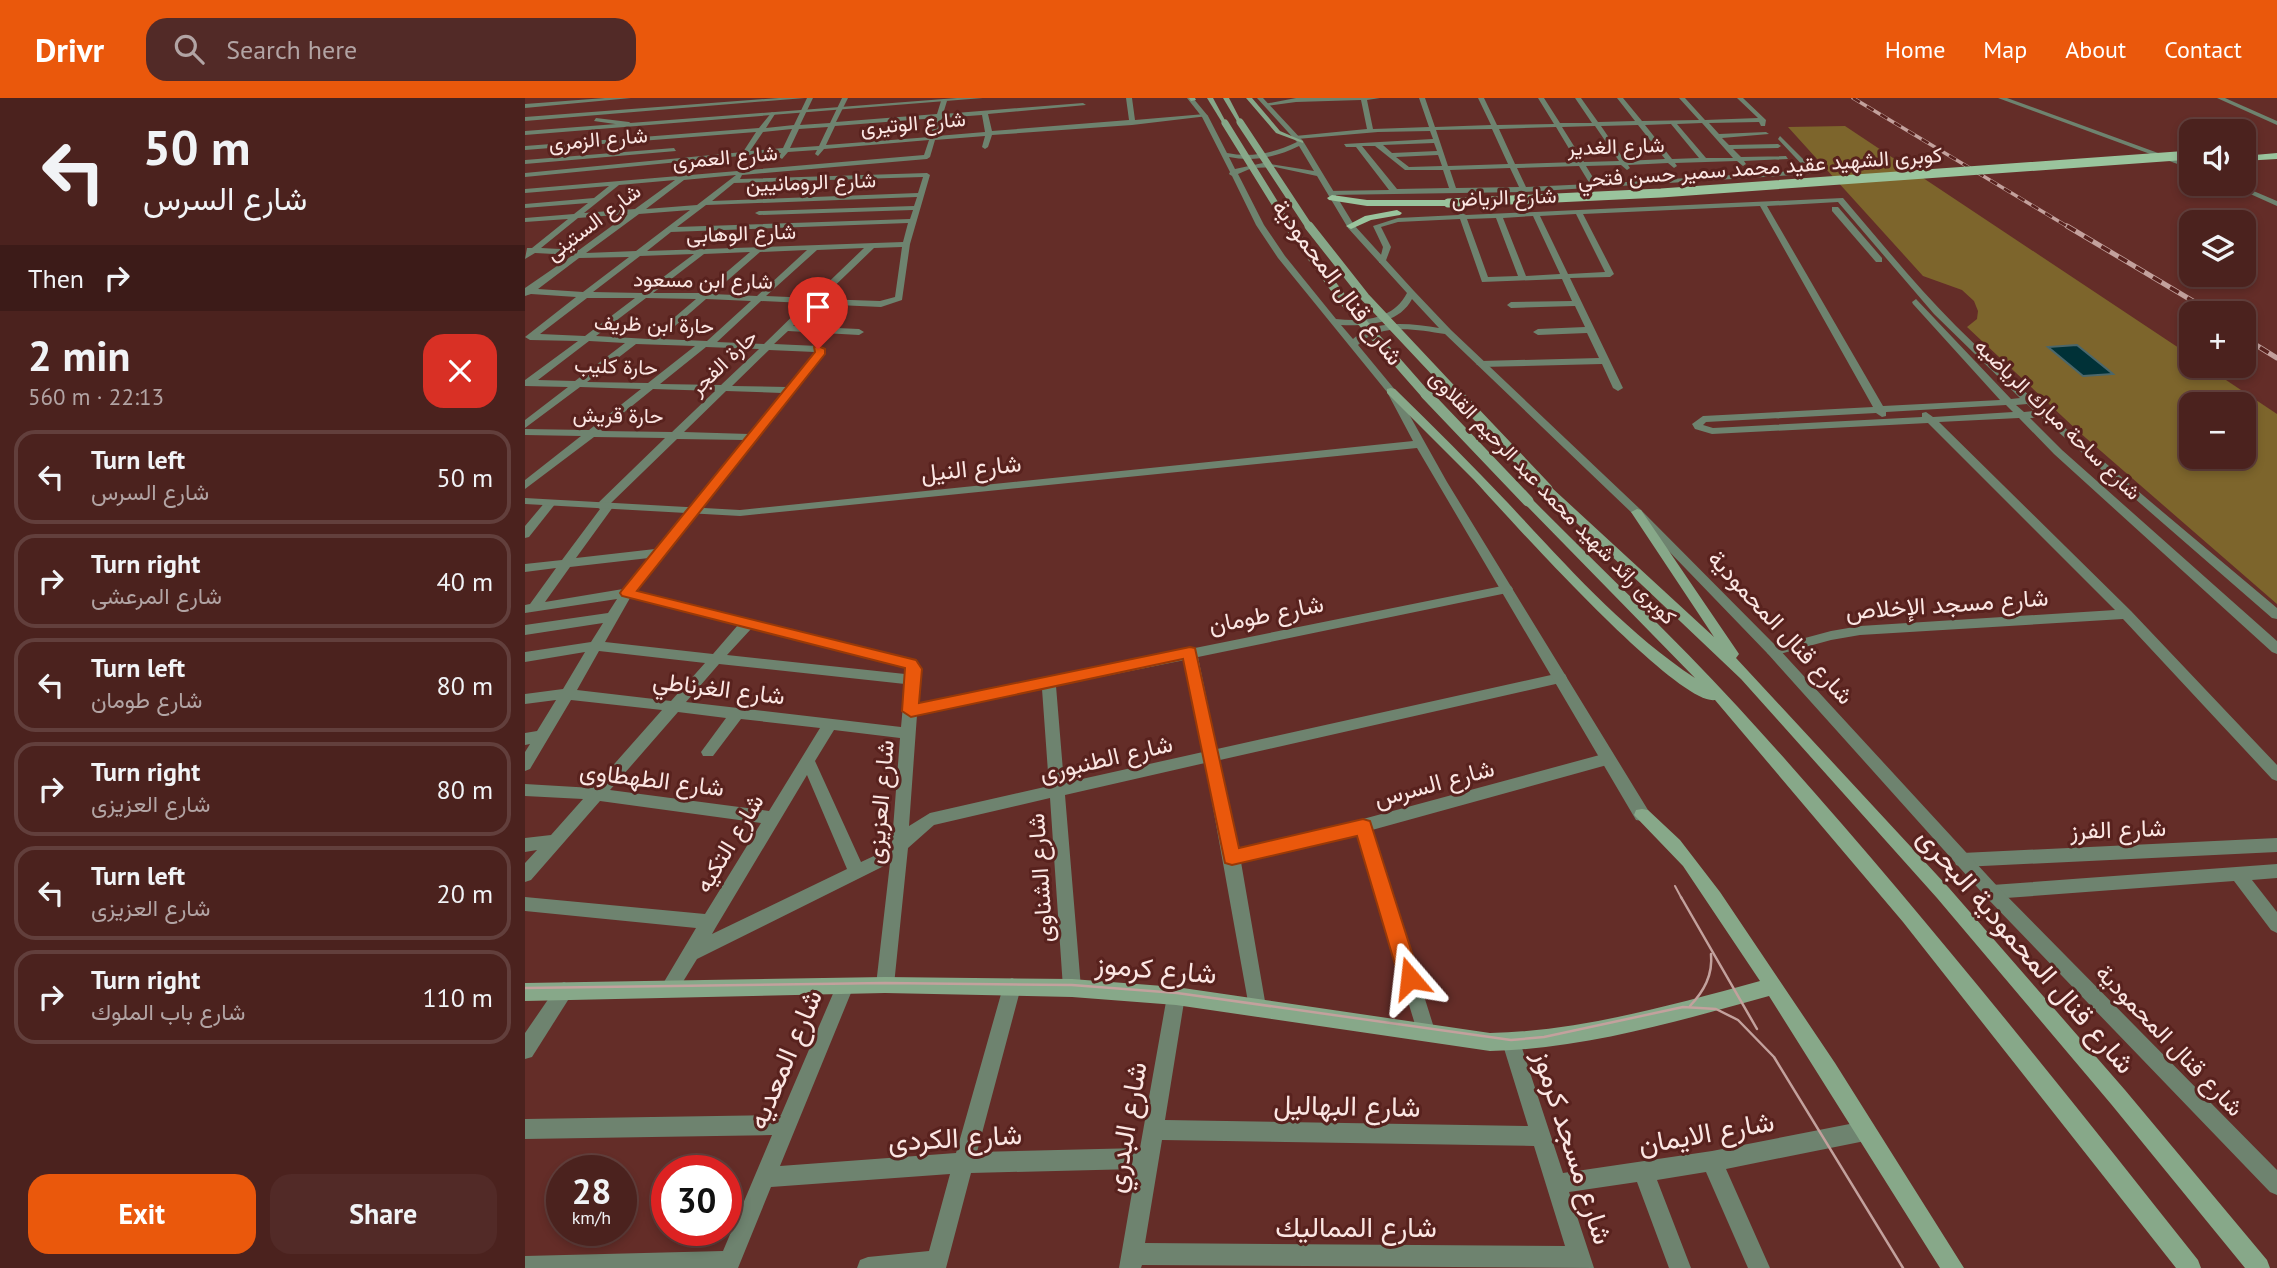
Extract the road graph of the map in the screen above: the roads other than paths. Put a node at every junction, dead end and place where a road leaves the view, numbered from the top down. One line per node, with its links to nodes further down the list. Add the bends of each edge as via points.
1 (551, 98): 32 (street)
2 (628, 98): 24 (street)
3 (713, 98): 33 (street)
4 (802, 98): 33 (street)
5 (810, 98): 42 (street)
6 (845, 98): 38 (street)
7 (980, 98): 25 (street)
8 (1046, 98): 36 (street)
9 (1129, 98): 54 (street)
10 (1210, 98): 253 (main road, كوبرى رائد شهيد محمد عبد الرحيم القلاوى, bridge, via 1288,227 1347,305 1528,501)
11 (1226, 98): 246 (main road, كوبرى رائد شهيد محمد عبد الرحيم القلاوى, bridge, via 1311,229 1365,297 1547,489)
12 (1249, 98): 77 (main road, via 1278,132)
13 (1364, 98): 14 (street); 30 (street); 37 (street)
14 (1377, 98)
15 (1422, 98): 67 (street)
16 (1481, 98): 64 (street)
17 (1541, 98): 61 (street)
18 (1578, 98): 60 (street)
19 (1620, 98): 56 (street)
20 (1682, 98): 53 (street)
21 (1741, 98): 52 (street)
22 (2001, 98): 106 (street)
23 (2220, 98): 57 (street)
24 (601, 99): 32 (street); 46 (street)
25 (953, 99): 28 (street)
26 (1192, 99): 48 (street, شارع قنال المحمودية)
27 (906, 101): 28 (street); 34 (street)
28 (944, 101): 45 (street)
29 (1082, 101): 36 (street); 63 (street)
30 (1263, 101): 77 (street, شارع قنال المحمودية)
31 (648, 103): 41 (street)
32 (545, 104): 35 (street); 49 (street)
33 (707, 105): 41 (street); 50 (street)
34 (883, 105): 38 (street); 51 (street)
35 (525, 106)
36 (1046, 107): 39 (street)
37 (1366, 107): 40 (street); 69 (street)
38 (840, 108): 42 (street); 59 (street)
39 (1035, 108): 43 (street); 68 (street)
40 (1355, 108)
41 (642, 110): 46 (street); 58 (street)
42 (806, 111): 44 (street); 62 (street)
43 (985, 112): 45 (street); 73 (street)
44 (772, 114): 47 (street); 66 (street)
45 (940, 115): 51 (street); 76 (street)
46 (583, 116): 49 (street); 58 (street); 65 (street)
47 (739, 116): 50 (street); 71 (street)
48 (1205, 116): 54 (street, شارع الوتيرى); 96 (street, شارع قنال المحمودية)
49 (528, 117)
50 (698, 119): 58 (street); 74 (street)
51 (878, 120): 59 (street); 82 (street)
52 (1763, 120): 53 (street); 75 (street, via 1767,133)
53 (1704, 121): 55 (street); 75 (street)
54 (1132, 122): 63 (street, شارع الوتيرى)
55 (1672, 122): 56 (street); 105 (street)
56 (1640, 123): 60 (street); 110 (street)
57 (2277, 123)
58 (629, 124): 65 (street); 79 (street)
59 (833, 124): 62 (street); 88 (street)
60 (1597, 124): 61 (street); 112 (street)
61 (1557, 125): 64 (street); 113 (street)
62 (798, 126): 66 (street); 93 (street)
63 (1085, 126): 68 (street, شارع الوتيرى)
64 (1494, 127): 67 (street); 116 (street)
65 (572, 129): 70 (street); 84 (street)
66 (761, 129): 71 (street); 95 (street)
67 (1433, 129): 69 (street); 80 (street)
68 (1036, 130): 73 (street, شارع الوتيرى)
69 (1370, 130): 72 (street)
70 (525, 132)
71 (727, 132): 74 (street); 78 (street)
72 (1339, 133): 77 (street); 83 (street, via 1346,145)
73 (989, 134): 76 (street, شارع الوتيرى); 85 (street)
74 (685, 135): 79 (street); 91 (street)
75 (1717, 136): 86 (street)
76 (933, 139): 82 (street, شارع الوتيرى); 111 (street, شارع العمرى, via 928,156)
77 (1299, 139): 96 (street, via 1269,155); 121 (street, شارع قنال المحمودية)
78 (720, 140)
79 (616, 141): 84 (street); 98 (street)
80 (1437, 141): 81 (street); 94 (street)
81 (1376, 143): 83 (street); 97 (street, شارع الغدير)
82 (870, 144): 88 (street, شارع الوتيرى); 111 (street)
83 (1357, 144): 135 (street)
84 (557, 145): 87 (street); 107 (street)
85 (985, 147)
86 (1728, 147): 104 (street); 124 (street, via 1779,142 1810,169)
87 (525, 148)
88 (821, 148): 93 (street, شارع الوتيرى); 117 (street)
89 (713, 149): 101 (street)
90 (2277, 149): 92 (main road)
91 (674, 150): 98 (street, شارع الزمرى); 109 (street)
92 (2256, 150)
93 (785, 151): 95 (street, شارع الوتيرى); 119 (street)
94 (1441, 153): 97 (street); 118 (street)
95 (745, 154): 101 (street, شارع الوتيرى); 126 (street)
96 (1224, 155): 120 (street, شارع قنال المحمودية)
97 (1389, 155): 118 (street, شارع الغدير, via 1405,169)
98 (601, 156): 107 (street, شارع الزمرى)
99 (2179, 156): 149 (main road, كوبرى الشهيد عقيد محمد سمير حسن فتحي, bridge)
100 (2277, 156): 103 (main road)
101 (707, 157): 109 (street, شارع الوتيرى); 125 (street)
102 (1786, 158): 104 (street, شارع الغدير)
103 (2256, 158)
104 (1739, 159): 105 (street, شارع الغدير); 124 (street)
105 (1705, 160): 110 (street, شارع الغدير)
106 (2179, 160)
107 (542, 161): 108 (street, شارع الزمرى); 122 (street)
108 (525, 162)
109 (665, 162): 122 (street, شارع الوتيرى); 127 (street)
110 (1670, 162): 112 (street, شارع الغدير); 128 (street)
111 (864, 163): 117 (street, شارع العمرى)
112 (1624, 163): 113 (street, شارع الغدير); 130 (street)
113 (1581, 164): 114 (street, شارع الغدير); 131 (street)
114 (1549, 165): 116 (street, شارع الغدير); 132 (street)
115 (2179, 165): 149 (main road, كوبرى الشهيد عقيد محمد سمير حسن فتحي, via 1690,198)
116 (1513, 166): 118 (street, شارع الغدير); 133 (street)
117 (812, 167): 119 (street, شارع العمرى)
118 (1446, 168): 136 (street)
119 (775, 170): 126 (street, شارع العمرى)
120 (1232, 174): 121 (street, via 1243,168 1271,166); 186 (street, شارع قنال المحمودية, via 1267,236)
121 (1318, 174): 138 (street, شارع قنال المحمودية)
122 (526, 176)
123 (874, 176): 126 (street, شارع العمرى); 137 (street, شارع العمرى, via 927,175); 140 (street)
124 (1755, 177): 128 (street)
125 (686, 178): 126 (street, شارع العمرى); 127 (street, شارع العمرى); 153 (street, شارع الستينى)
126 (731, 178): 148 (street)
127 (650, 181): 129 (street, شارع العمرى)
128 (1685, 181): 130 (street)
129 (616, 184): 134 (street, شارع العمرى); 141 (street)
130 (1638, 184): 131 (street)
131 (1595, 186): 132 (street)
132 (1562, 188): 133 (street)
133 (1524, 190): 136 (street)
134 (525, 191)
135 (1395, 192): 136 (street); 138 (street)
136 (1454, 192)
137 (921, 195): 140 (street, شارع الرومانيين); 150 (street)
138 (1331, 195): 149 (main road, كوبرى الشهيد عقيد محمد سمير حسن فتحي, via 1378,204); 162 (street, شارع قنال المحمودية)
139 (2256, 195): 146 (street)
140 (859, 197): 144 (street, شارع الرومانيين); 151 (street)
141 (594, 200): 147 (street); 158 (street)
142 (1828, 200): 143 (street, شارع الرياض); 145 (street, شارع الرياض); 209 (street, شارع ساحة مبارك الرياضيه)
143 (1840, 200): 208 (street, شارع ساحة مبارك الرياضيه, via 1949,325)
144 (771, 201): 148 (street, شارع الرومانيين); 154 (street)
145 (1762, 203): 152 (street, شارع الرياض); 211 (street)
146 (2277, 204)
147 (525, 205)
148 (701, 205): 153 (street, شارع الرومانيين); 164 (street)
149 (1449, 207): 162 (main road, كوبرى الشهيد عقيد محمد سمير حسن فتحي, via 1384,214)
150 (917, 208): 151 (street); 160 (street)
151 (851, 210): 154 (street); 161 (street)
152 (1578, 211): 155 (street, شارع الرياض); 175 (street, via 1610,273)
153 (634, 212): 158 (street, شارع الرومانيين); 171 (street, شارع الستينى)
154 (759, 213): 163 (street)
155 (1535, 213): 156 (street, شارع الرياض); 175 (street)
156 (1498, 214): 157 (street, شارع الرياض); 176 (street)
157 (1462, 215): 174 (street, شارع الرياض, via 1378,225 1387,247); 176 (street, via 1484,279)
158 (574, 216): 159 (street, شارع الرومانيين); 168 (street)
159 (525, 220)
160 (913, 221): 161 (street); 165 (street)
161 (841, 224): 163 (street)
162 (1351, 226): 174 (street, شارع قنال المحمودية)
163 (744, 228): 164 (street)
164 (668, 230): 172 (street)
165 (907, 244): 166 (street, شارع الوهابى); 183 (street, شارع ابن مسعود, via 899,298 881,304)
166 (873, 246): 167 (street, شارع الوهابى); 183 (street, حارة الفجر)
167 (814, 247): 169 (street, شارع الوهابى); 182 (street)
168 (529, 249): 171 (street, شارع الوهابى); 173 (street)
169 (758, 250): 170 (street, شارع الوهابى); 181 (street)
170 (703, 251): 172 (street, شارع الوهابى); 180 (street)
171 (579, 254): 172 (street, شارع الوهابى); 177 (street, شارع الستينى)
172 (638, 254): 179 (street)
173 (525, 257)
174 (1382, 261): 178 (street, شارع قنال المحمودية)
175 (1565, 277): 176 (street); 184 (street)
176 (1523, 279)
177 (526, 292): 179 (street, شارع ابن مسعود)
178 (1411, 293): 186 (street, via 1404,306 1386,317 1359,323); 190 (street, شارع قنال المحمودية)
179 (585, 295): 180 (street, شارع ابن مسعود); 192 (street)
180 (644, 296): 181 (street, شارع ابن مسعود); 193 (street)
181 (703, 296): 182 (street, شارع ابن مسعود); 195 (street)
182 (759, 299): 183 (street, شارع ابن مسعود); 196 (street)
183 (815, 301): 187 (street, حارة الفجر)
184 (1577, 303): 185 (street); 188 (street)
185 (1511, 305)
186 (1334, 321): 197 (street, شارع قنال المحمودية)
187 (787, 328): 189 (street); 198 (street, حارة الفجر)
188 (1590, 330): 191 (street); 199 (street)
189 (859, 332)
190 (1448, 332): 197 (street, via 1383,329 1366,333); 200 (street, شارع قنال المحمودية)
191 (1538, 332)
192 (528, 339): 193 (street, حارة ابن ظريف)
193 (587, 339): 194 (street, حارة ابن ظريف); 201 (street)
194 (633, 341): 195 (street, حارة ابن ظريف); 202 (street)
195 (651, 341): 196 (street, حارة ابن ظريف)
196 (707, 344): 198 (street, حارة ابن ظريف); 203 (street)
197 (1353, 345): 207 (street, شارع قنال المحمودية)
198 (767, 347): 204 (street, حارة الفجر); 206 (street, حارة ابن ظريف, via 821,351)
199 (1605, 361): 200 (street); 205 (street)
200 (1481, 363): 227 (street, شارع قنال المحمودية)
201 (527, 383): 202 (street, حارة كليب)
202 (577, 384): 203 (street, حارة كليب); 216 (street)
203 (651, 386): 204 (street, حارة كليب); 218 (street)
204 (724, 388): 206 (street, حارة كليب); 219 (street, حارة الفجر)
205 (1618, 388)
206 (789, 390): 220 (street)
207 (1391, 391): 221 (street, شارع قنال المحمودية); 253 (main road, via 1609,617 1663,663)
208 (2029, 401): 209 (street); 212 (street, شارع ساحة مبارك الرياضيه)
209 (2008, 402): 210 (street); 213 (street, شارع ساحة مبارك الرياضيه)
210 (1918, 407): 211 (street); 214 (street)
211 (1879, 409): 215 (street); 215 (street, via 1703,419 1697,424 1712,430)
212 (2043, 414): 213 (street); 236 (street, شارع ساحة مبارك الرياضيه)
213 (2021, 415): 214 (street); 241 (street, شارع ساحة مبارك الرياضيه)
214 (1930, 419): 215 (street); 235 (street)
215 (1886, 422)
216 (525, 425)
217 (525, 432): 218 (street, حارة قريش)
218 (591, 434): 219 (street, حارة قريش); 222 (street)
219 (675, 436): 220 (street, حارة قريش); 225 (street, حارة الفجر)
220 (751, 437): 226 (street)
221 (1420, 444): 226 (street, شارع النيل, via 740,513); 232 (street, شارع قنال المحمودية)
222 (525, 486)
223 (525, 502): 224 (street, شارع النيل)
224 (550, 503): 225 (street, شارع النيل); 228 (street)
225 (604, 507): 226 (street, شارع النيل); 230 (street, حارة الفجر)
226 (692, 512): 229 (street)
227 (1637, 512): 242 (street, شارع قنال المحمودية); 246 (main road)
228 (525, 534)
229 (658, 553): 230 (street); 233 (street)
230 (565, 564): 231 (street); 234 (street, حارة الفجر)
231 (525, 568)
232 (1507, 589): 243 (street, شارع طومان); 247 (street, شارع قنال المحمودية)
233 (627, 593): 234 (street); 237 (street); 238 (street)
234 (529, 609)
235 (2126, 614): 242 (street, شارع مسجد الإخلاص, via 1847,631); 265 (street)
236 (2277, 615)
237 (613, 617): 239 (street); 240 (street)
238 (748, 623): 245 (street); 248 (street, via 910,664)
239 (525, 630)
240 (594, 646): 244 (street); 245 (street); 250 (street)
241 (2277, 649)
242 (1773, 651): 278 (street, شارع قنال المحمودية)
243 (1190, 652): 249 (street, شارع طومان); 261 (street)
244 (525, 657)
245 (716, 659): 248 (street); 252 (street)
246 (1746, 675): 324 (main road, شارع قنال المحمودية البحرى, via 1952,903)
247 (1560, 678): 261 (street, شارع الطنبورى); 262 (street, شارع قنال المحمودية)
248 (913, 680): 254 (street, شارع العزيزى)
249 (1049, 682): 254 (street, شارع طومان); 267 (street, شارع الشناوى)
250 (566, 694): 251 (street, شارع الغرناطي); 252 (street, شارع الغرناطي); 258 (street)
251 (525, 699)
252 (675, 706): 255 (street, شارع الغرناطي); 268 (street)
253 (1733, 710): 323 (main road, via 2019,1052)
254 (911, 711): 257 (street, شارع العزيزى)
255 (738, 713): 256 (street, شارع الغرناطي); 260 (street)
256 (830, 724): 257 (street, شارع الغرناطي); 263 (street, شارع التكيه)
257 (909, 733): 274 (street, شارع العزيزى)
258 (543, 736): 259 (street); 264 (street)
259 (525, 739)
260 (708, 752)
261 (1211, 757): 267 (street, شارع الطنبورى); 277 (street)
262 (1607, 759): 269 (street, شارع قنال المحمودية); 271 (street, شارع السرس)
263 (808, 761): 270 (street, شارع التكيه); 280 (street)
264 (525, 765)
265 (2277, 775)
266 (525, 790): 268 (street, شارع الطهطاوى)
267 (1059, 792): 274 (street, شارع الطنبورى, via 930,820); 294 (street, شارع الشناوى)
268 (597, 795): 270 (street, شارع الطهطاوى); 272 (street)
269 (1642, 816): 290 (main road, شارع قنال المحمودية, via 1682,853)
270 (773, 818): 286 (street, شارع التكيه)
271 (1363, 827): 277 (street, شارع السرس); 299 (street)
272 (555, 841): 273 (street); 282 (street)
273 (525, 845)
274 (900, 845): 280 (street, شارع الطنبورى); 289 (street, شارع العزيزى)
275 (2277, 845): 276 (street, شارع الفرز)
276 (2195, 850): 278 (street, شارع الفرز); 283 (street)
277 (1232, 858): 298 (street)
278 (1962, 860): 284 (street, شارع قنال المحمودية)
279 (2277, 871): 281 (street)
280 (857, 872): 288 (street, شارع الطنبورى)
281 (2238, 874): 283 (street); 287 (street)
282 (525, 875)
283 (2215, 875): 284 (street)
284 (1992, 892): 313 (street, شارع قنال المحمودية)
285 (525, 904): 286 (street)
286 (710, 922): 288 (street, شارع التكيه)
287 (2277, 925)
288 (691, 953): 292 (street, شارع التكيه)
289 (885, 985): 291 (main road, شارع كرموز); 293 (main road, شارع كرموز)
290 (1773, 986): 300 (main road, شارع كرموز, via 1652,1018); 305 (main road, شارع قنال المحمودية)
291 (1012, 987): 294 (main road, شارع كرموز); 309 (street)
292 (670, 988): 293 (main road, شارع كرموز); 295 (main road, شارع كرموز)
293 (844, 988): 302 (street, شارع المعديه)
294 (1072, 988): 297 (main road, شارع كرموز)
295 (564, 990): 296 (main road, شارع كرموز); 301 (street)
296 (525, 992)
297 (1176, 996): 298 (main road, شارع كرموز); 304 (street, شارع البدري)
298 (1257, 1007): 299 (main road, شارع كرموز)
299 (1426, 1031): 300 (main road, شارع كرموز)
300 (1511, 1042): 306 (street, شارع مسجد كرموز)
301 (525, 1050)
302 (786, 1125): 303 (street); 311 (street, شارع المعديه)
303 (525, 1129)
304 (1153, 1130): 306 (street, شارع البهاليل); 307 (street, شارع البدري)
305 (1865, 1131): 308 (street, شارع الايمان); 322 (main road, شارع قنال المحمودية)
306 (1541, 1136): 312 (street, شارع مسجد كرموز)
307 (1148, 1158): 309 (street, شارع الكردى); 314 (street, شارع البدري)
308 (1712, 1161): 310 (street, شارع الايمان); 321 (street)
309 (962, 1163): 311 (street, شارع الكردى); 317 (street)
310 (1643, 1171): 312 (street, شارع الايمان); 320 (street)
311 (765, 1177): 316 (street, شارع المعديه)
312 (1556, 1184): 315 (street, شارع مسجد كرموز)
313 (2277, 1185)
314 (1131, 1261): 315 (street, شارع المماليك)
315 (1581, 1262)
316 (728, 1265): 318 (street)
317 (935, 1265): 319 (street)
318 (525, 1267)
319 (868, 1268)
320 (1680, 1268)
321 (1759, 1268)
322 (1953, 1268)
323 (2190, 1268)
324 (2259, 1268)

